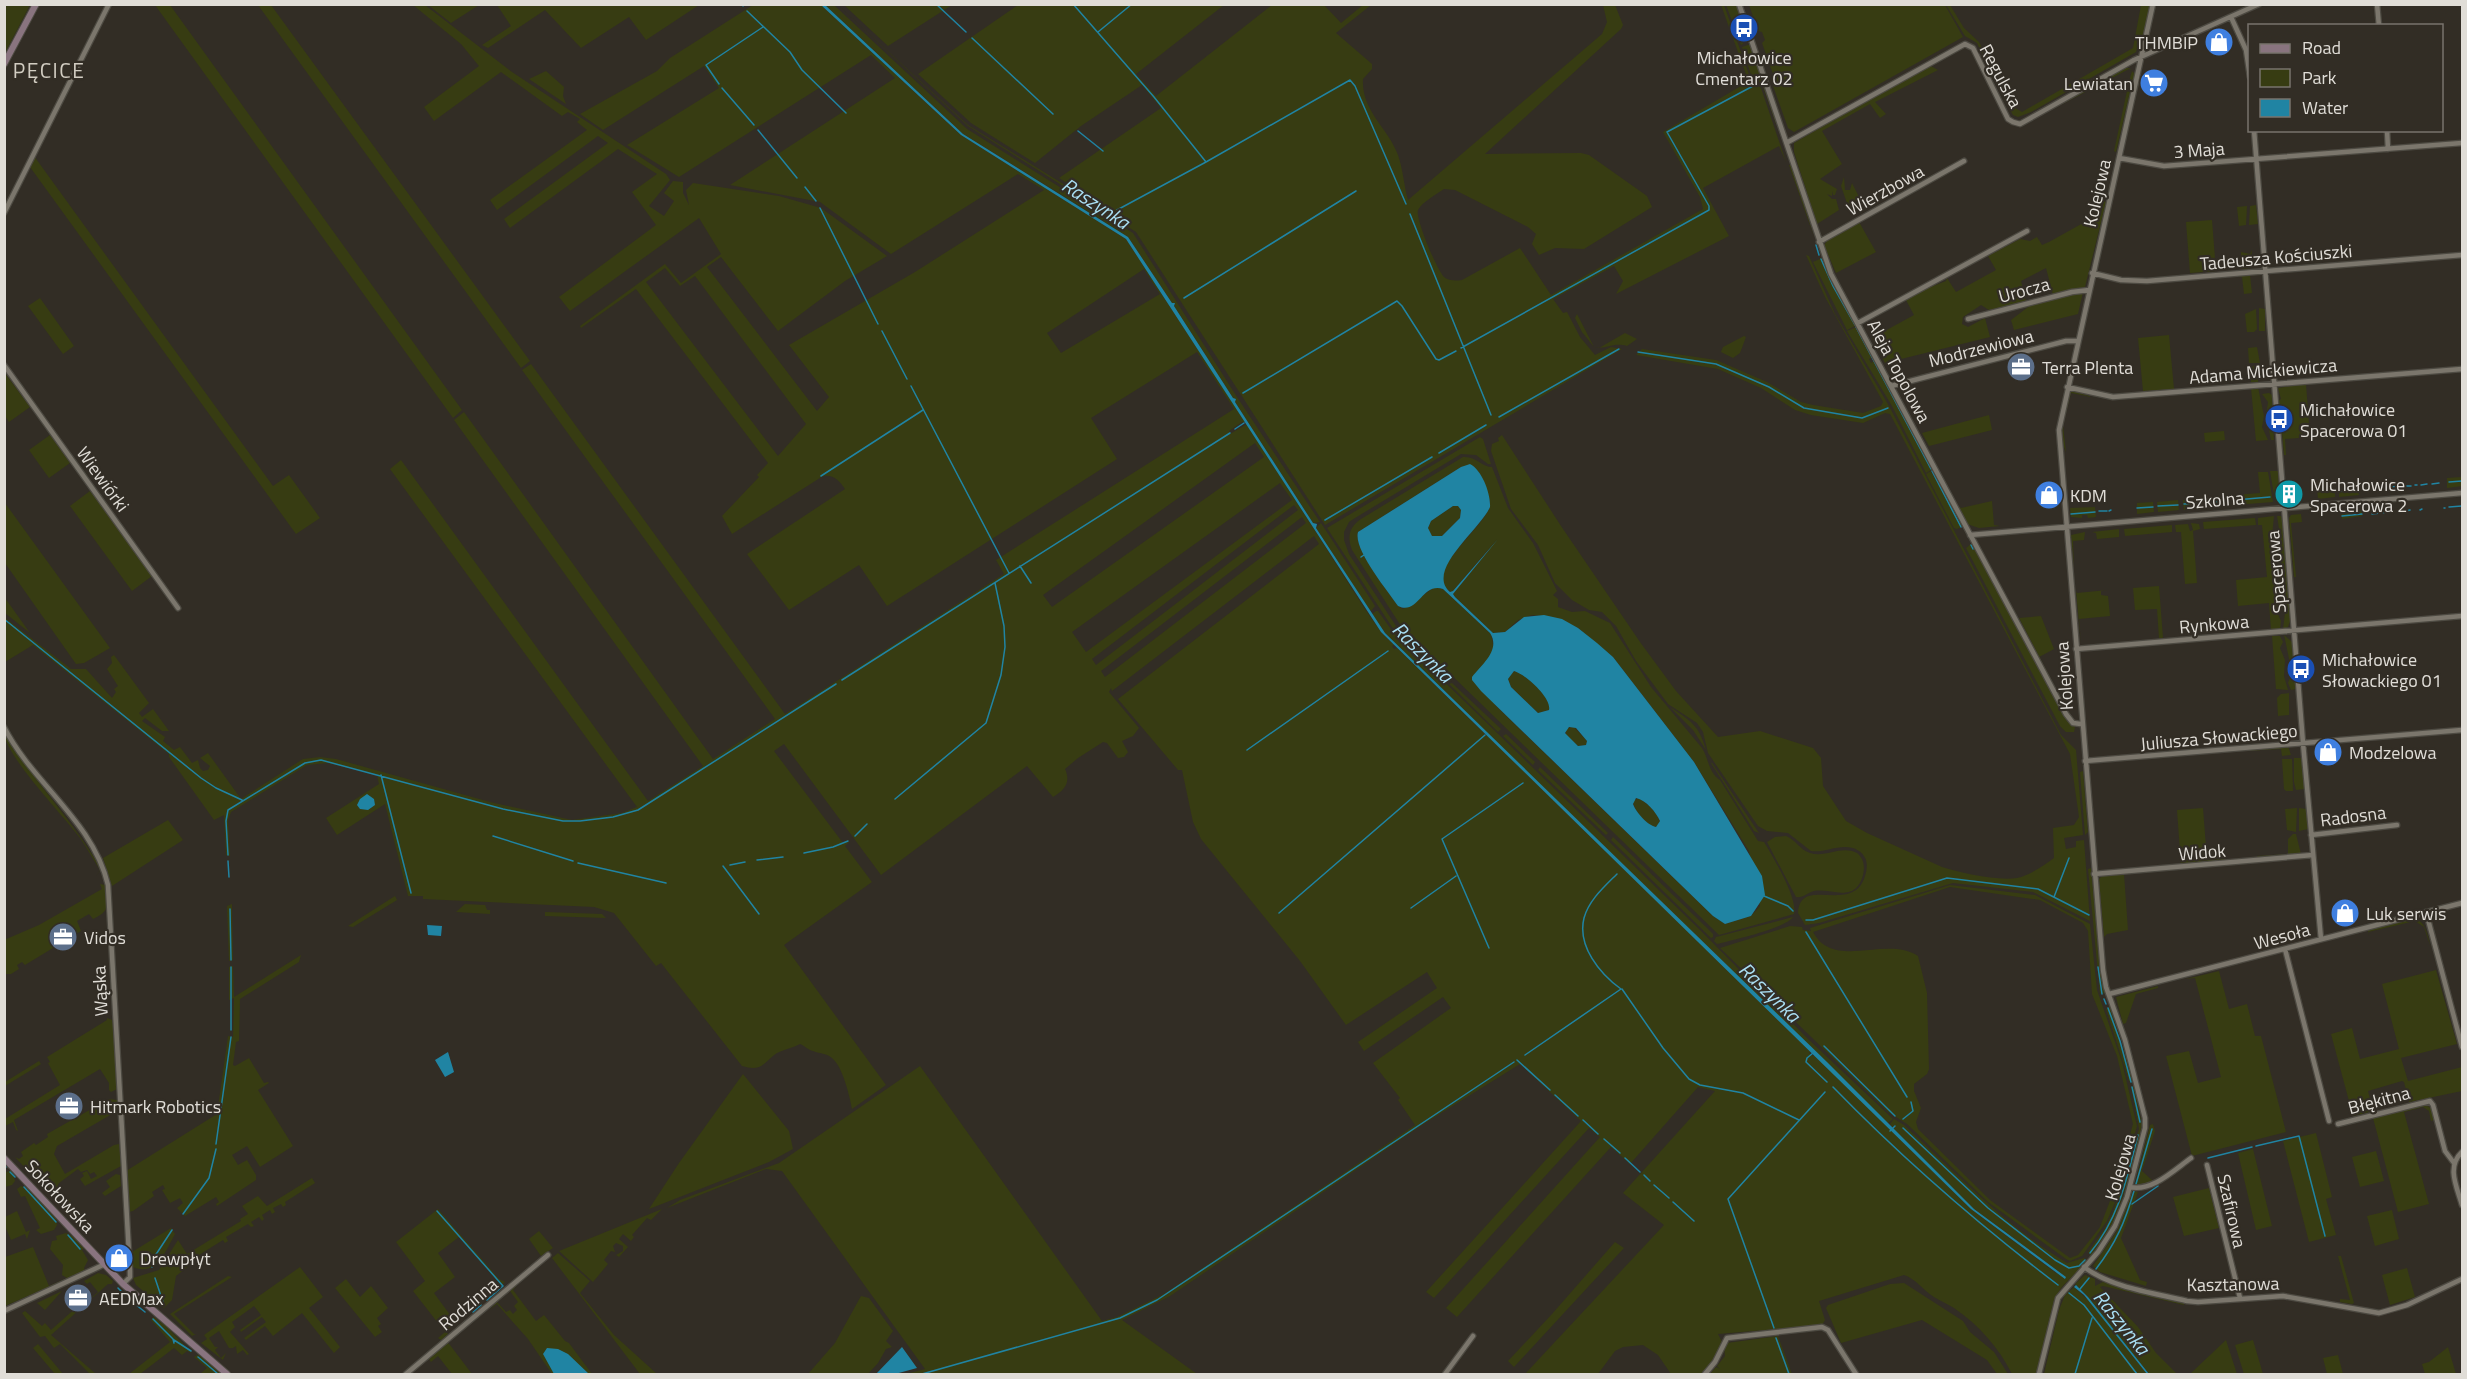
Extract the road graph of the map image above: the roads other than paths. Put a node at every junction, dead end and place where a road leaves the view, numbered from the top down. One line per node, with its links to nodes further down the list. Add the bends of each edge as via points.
1 (36, 4): 11 (street)
2 (109, 4): 22 (street)
3 (1739, 4): 16 (street, Aleja Topolowa)
4 (2153, 4): 9 (street, Kolejowa)
5 (2259, 4): 7 (street, Regulska)
6 (2377, 4): 8 (street)
7 (2231, 17): 9 (street, Regulska); 12 (street)
8 (2379, 24)
9 (2141, 57): 10 (street, Regulska); 13 (street, Kolejowa)
10 (2128, 63): 13 (street); 16 (street, Regulska, via 2018,124 2006,115 1973,48 1963,44)
11 (4, 64)
12 (2248, 64)
13 (2138, 70): 19 (street, Kolejowa)
14 (2254, 132): 20 (street, Spacerowa)
15 (2387, 132): 18 (street)
16 (1788, 142): 24 (street, Aleja Topolowa)
17 (2463, 142): 18 (street, 3 Maja)
18 (2388, 148): 20 (street, 3 Maja)
19 (2118, 158): 20 (street, 3 Maja, via 2160,166); 27 (street, Kolejowa)
20 (2256, 159): 26 (street, Spacerowa)
21 (1964, 161): 24 (street, Wierzbowa)
22 (4, 213)
23 (2027, 231): 30 (street)
24 (1819, 242): 30 (street, Aleja Topolowa, via 1831,274)
25 (2463, 255): 26 (street, Tadeusza Kościuszki)
26 (2264, 271): 27 (street, Tadeusza Kościuszki, via 2134,281); 34 (street, Spacerowa)
27 (2092, 273): 28 (street, Kolejowa)
28 (2088, 290): 29 (street, Urocza); 31 (street, Kolejowa)
29 (1968, 320)
30 (1858, 323): 35 (street, Aleja Topolowa)
31 (2077, 341): 35 (street, Modrzewiowa); 36 (street, Kolejowa)
32 (4, 365): 41 (street, Wiewiórki)
33 (2463, 369): 34 (street, Adama Mickiewicza)
34 (2273, 384): 36 (street, Adama Mickiewicza, via 2113,397); 38 (street, Spacerowa)
35 (1891, 386): 40 (street, Aleja Topolowa)
36 (2067, 387): 39 (street, Kolejowa, via 2059,430)
37 (2463, 493): 38 (street, Szkolna)
38 (2284, 508): 39 (street, Szkolna); 43 (street, Spacerowa)
39 (2066, 526): 40 (street, Szkolna); 44 (street, Kolejowa)
40 (1971, 535): 45 (street, Aleja Topolowa, via 2066,714 2073,723)
41 (178, 608)
42 (2463, 616): 43 (street, Rynkowa)
43 (2294, 631): 44 (street, Rynkowa); 48 (street, Spacerowa)
44 (2076, 649): 45 (street, Kolejowa)
45 (2081, 724): 49 (street, Kolejowa)
46 (4, 727): 73 (street, Wąska, via 28,764 84,833 102,864 108,885 130,1274)
47 (2463, 730): 48 (street, Juliusza Słowackiego)
48 (2303, 743): 49 (street, Juliusza Słowackiego); 51 (street, Spacerowa)
49 (2085, 761): 53 (street, Kolejowa)
50 (2397, 825): 51 (street, Radosna)
51 (2311, 835): 52 (street, Spacerowa)
52 (2313, 855): 53 (street, Widok); 56 (street, Spacerowa)
53 (2094, 874): 58 (street, Kolejowa)
54 (2463, 903): 55 (street, Wesoła)
55 (2426, 912): 56 (street, Wesoła); 59 (street)
56 (2321, 939): 57 (street, Wesoła)
57 (2285, 949): 58 (street, Wesoła); 60 (street)
58 (2109, 994): 67 (street, Kolejowa, via 2145,1121)
59 (2463, 1047)
60 (2329, 1121)
61 (2338, 1124): 65 (street, Błękitna, via 2430,1101 2445,1151)
62 (2463, 1152): 65 (street)
63 (4, 1158): 70 (street, Sokołowska)
64 (2191, 1158): 67 (street, via 2154,1183)
65 (2454, 1163): 68 (street)
66 (2207, 1165): 74 (street, Szafirowa)
67 (2130, 1187): 71 (street, Kolejowa, via 2111,1233)
68 (2463, 1205)
69 (548, 1255): 78 (street, Rodzinna)
70 (103, 1265): 73 (street, Sokołowska); 75 (street)
71 (2084, 1268): 74 (street, Kasztanowa, via 2115,1282 2187,1300); 82 (street, via 2058,1298)
72 (2463, 1279): 74 (street, Kasztanowa, via 2417,1301 2379,1313 2296,1298)
73 (123, 1284): 77 (street, Sokołowska)
74 (2240, 1298)
75 (4, 1311)
76 (1473, 1336): 79 (street)
77 (227, 1374)
78 (406, 1374)
79 (1445, 1374)
80 (1705, 1374): 81 (street, via 1726,1338 1824,1327)
81 (1856, 1374)
82 (2039, 1374)

